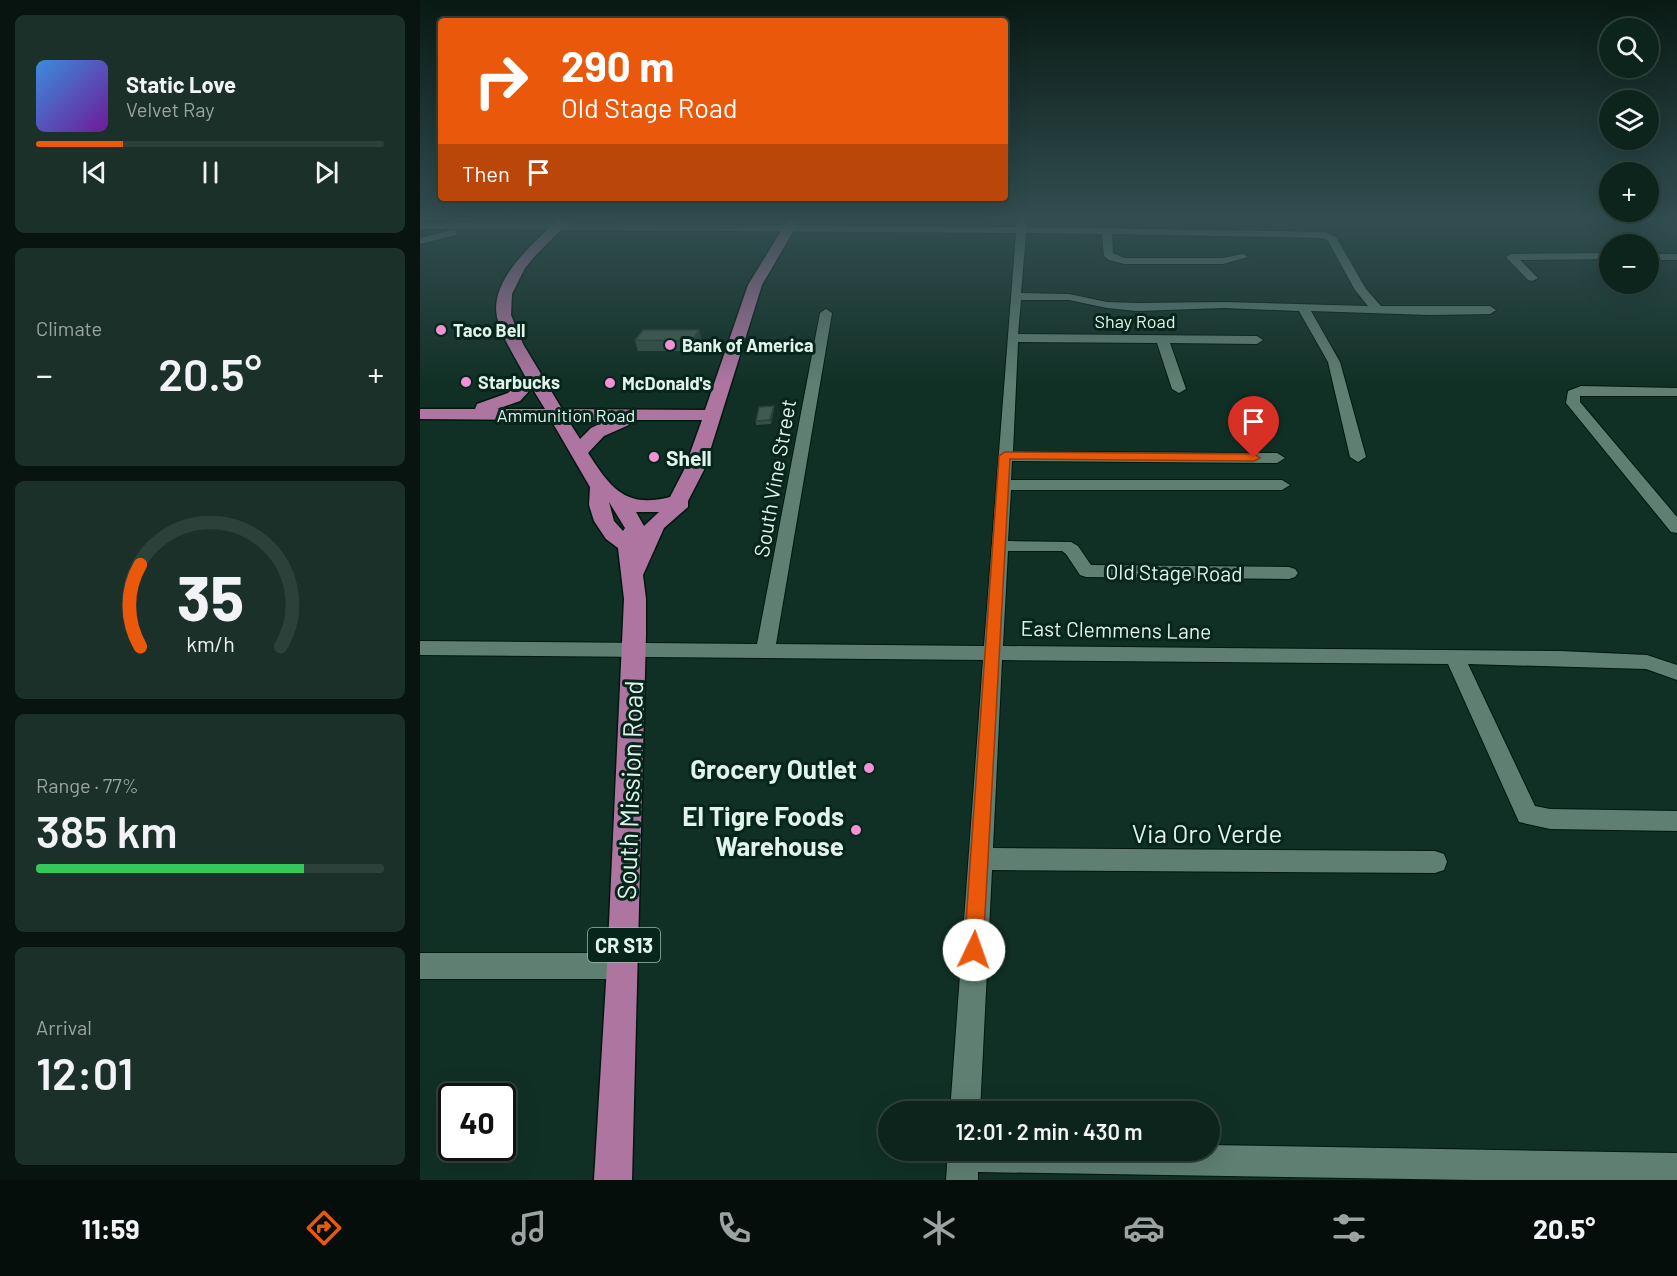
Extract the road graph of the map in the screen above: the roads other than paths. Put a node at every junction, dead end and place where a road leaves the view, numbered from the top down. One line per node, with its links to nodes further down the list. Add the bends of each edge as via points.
1 (517, 273): 15 (main road, via 505,294 504,315 515,344)
2 (762, 273): 22 (main road)
3 (1017, 273): 7 (street)
4 (1351, 273): 9 (street)
5 (1527, 273): 6 (street)
6 (1532, 278)
7 (1015, 296): 8 (street, via 1069,297 1137,307); 12 (street)
8 (1303, 307): 9 (street); 25 (street, via 1334,362)
9 (1378, 310): 10 (street)
10 (1490, 310)
11 (826, 313): 39 (street, South Vine Street)
12 (1012, 338): 13 (street, Shay Road); 24 (street)
13 (1162, 339): 14 (street, Shay Road); 16 (street)
14 (1257, 340)
15 (535, 375): 19 (main road, via 509,400); 20 (main road)
16 (1179, 389)
17 (1677, 392): 32 (street, via 1581,390 1573,394 1574,403)
18 (420, 414): 19 (main road, Ammunition Road)
19 (455, 414): 20 (main road, Ammunition Road)
20 (557, 415): 21 (main road, Ammunition Road); 23 (main road)
21 (648, 415): 22 (main road, Ammunition Road); 23 (main road, via 598,429)
22 (712, 415): 31 (main road, via 694,470)
23 (579, 453): 29 (main road)
24 (1005, 456): 26 (street); 27 (street)
25 (1358, 457)
26 (1277, 458)
27 (1003, 485): 28 (street); 34 (street)
28 (1282, 485)
29 (600, 487): 30 (main road); 33 (main road, via 597,504 612,536)
30 (619, 499): 31 (main road, via 643,508); 33 (main road, South Mission Road / CR S13, via 634,528)
31 (678, 501): 35 (main road, via 678,507 655,525)
32 (1677, 528)
33 (628, 545): 35 (main road, South Mission Road / CR S13)
34 (999, 546): 36 (street, Old Stage Road, via 1065,546 1086,571); 40 (street)
35 (633, 573): 38 (main road, South Mission Road / CR S13)
36 (1289, 573)
37 (420, 648): 38 (street, East Clemmens Lane)
38 (633, 650): 39 (street, East Clemmens Lane); 47 (main road, South Mission Road / CR S13)
39 (765, 651): 40 (street, East Clemmens Lane)
40 (992, 652): 41 (street, East Clemmens Lane); 44 (street)
41 (1455, 657): 42 (street, East Clemmens Lane, via 1647,662); 43 (street, via 1527,814 1550,819)
42 (1677, 673)
43 (1677, 821)
44 (979, 859): 45 (street, Via Oro Verde); 48 (street)
45 (1435, 862)
46 (420, 966): 47 (street)
47 (623, 966): 51 (main road, South Mission Road / CR S13)
48 (966, 1101)
49 (963, 1162): 50 (street)
50 (1677, 1168)
51 (613, 1180)

